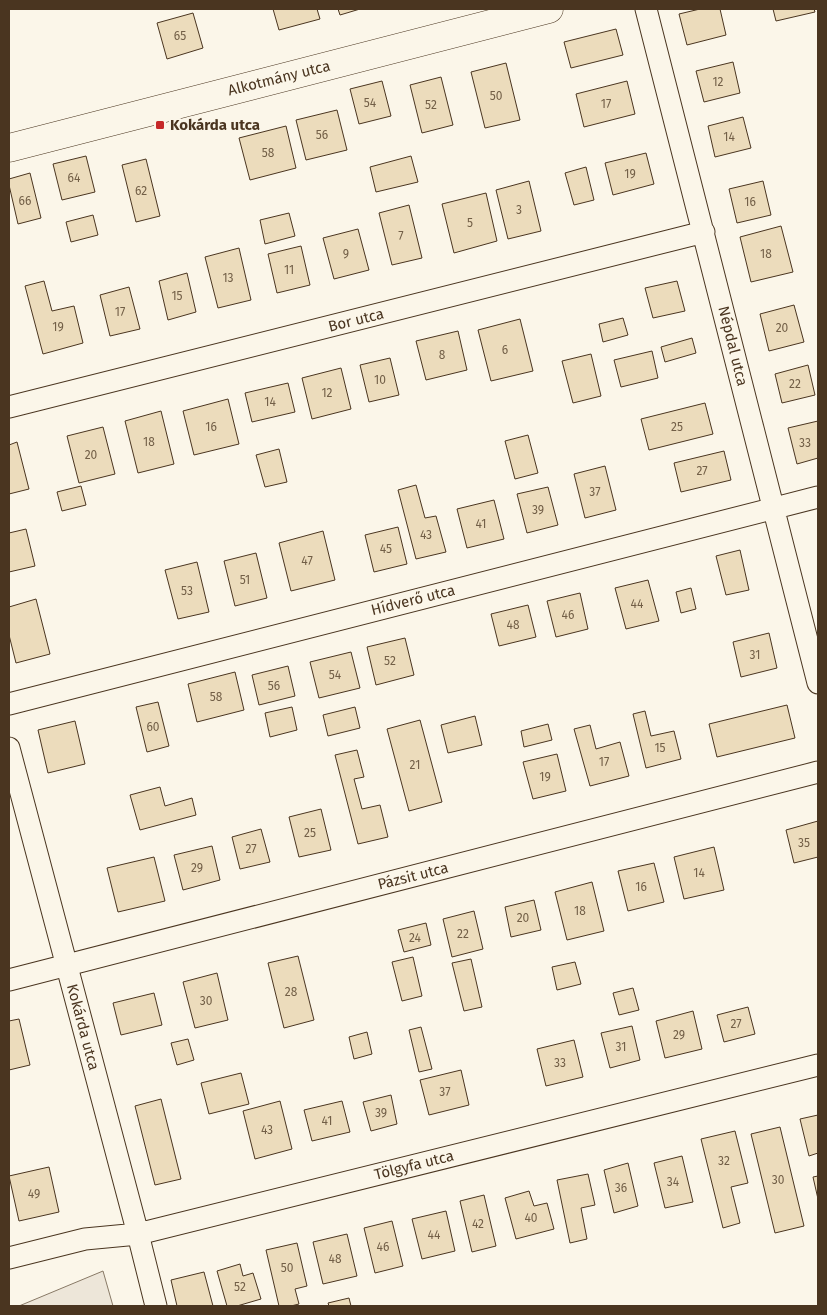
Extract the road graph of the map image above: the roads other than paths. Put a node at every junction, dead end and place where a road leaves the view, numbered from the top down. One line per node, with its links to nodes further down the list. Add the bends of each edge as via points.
1 (549, 9): 3 (street, Alkotmány utca)
2 (646, 9): 4 (street, Népdal utca)
3 (9, 148)
4 (704, 232): 5 (street, Bor utca); 7 (street, Népdal utca)
5 (9, 407)
6 (818, 497): 7 (street, Hídverő utca)
7 (774, 508): 8 (street, Népdal utca); 9 (street, Hídverő utca)
8 (818, 683)
9 (9, 704)
10 (9, 748): 12 (street, Kokárda utca)
11 (818, 772): 12 (street, Pázsit utca)
12 (67, 965): 13 (street, Pázsit utca); 15 (street, Kokárda utca)
13 (9, 980)
14 (818, 1065): 15 (street, Tölgyfa utca)
15 (138, 1234): 16 (street, Tölgyfa utca, via 85,1239); 17 (street, Kokárda utca)
16 (9, 1258)
17 (156, 1306)

